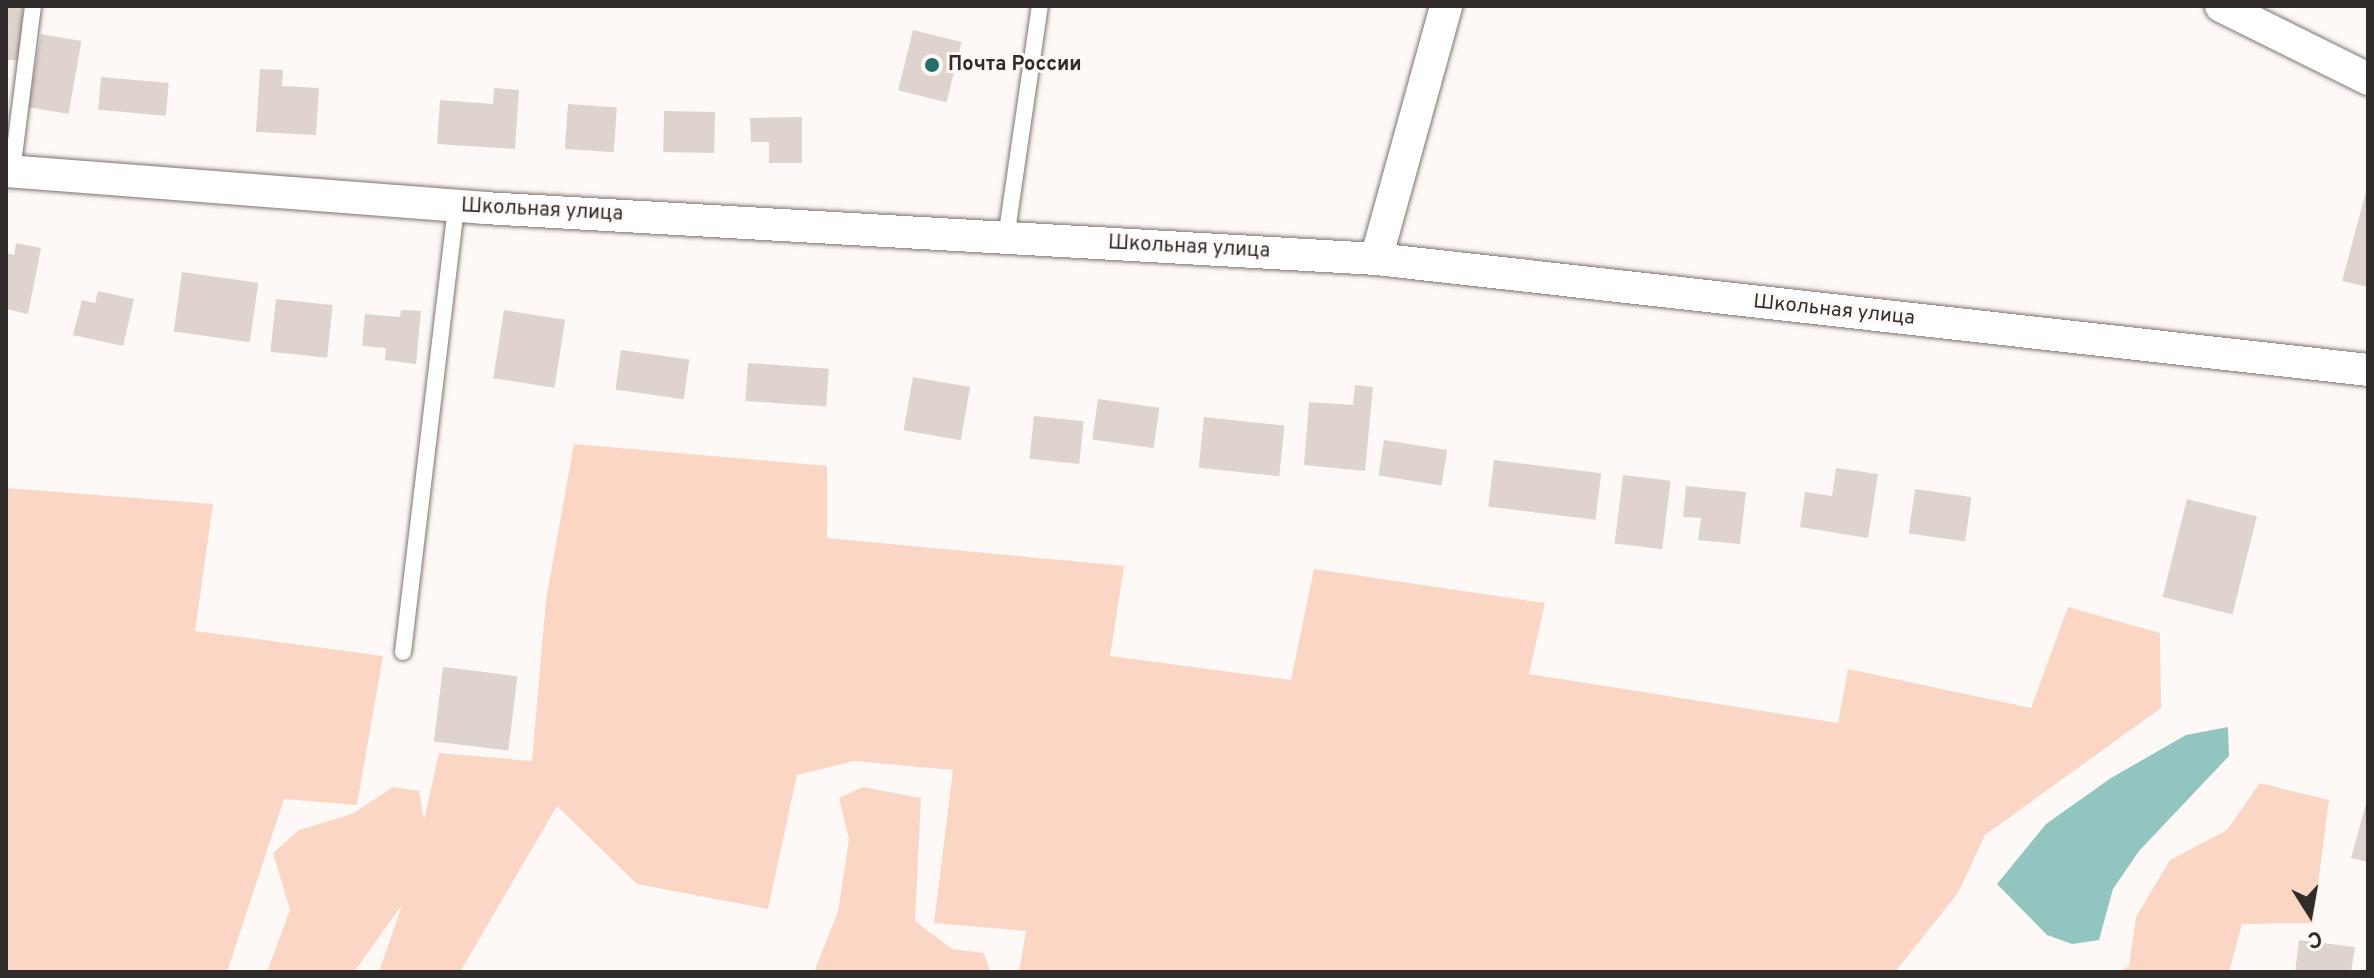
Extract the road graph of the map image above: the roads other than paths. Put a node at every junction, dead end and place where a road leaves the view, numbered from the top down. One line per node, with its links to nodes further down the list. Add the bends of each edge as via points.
1 (33, 6): 6 (lane)
2 (1040, 6): 8 (lane)
3 (1446, 6): 9 (street)
4 (2221, 6): 5 (street)
5 (2368, 79)
6 (9, 172): 7 (street, Школьная улица)
7 (456, 206): 8 (street, Школьная улица); 11 (lane)
8 (1006, 238): 9 (street, Школьная улица)
9 (1376, 259): 10 (street, Школьная улица)
10 (2368, 370)
11 (403, 652)

